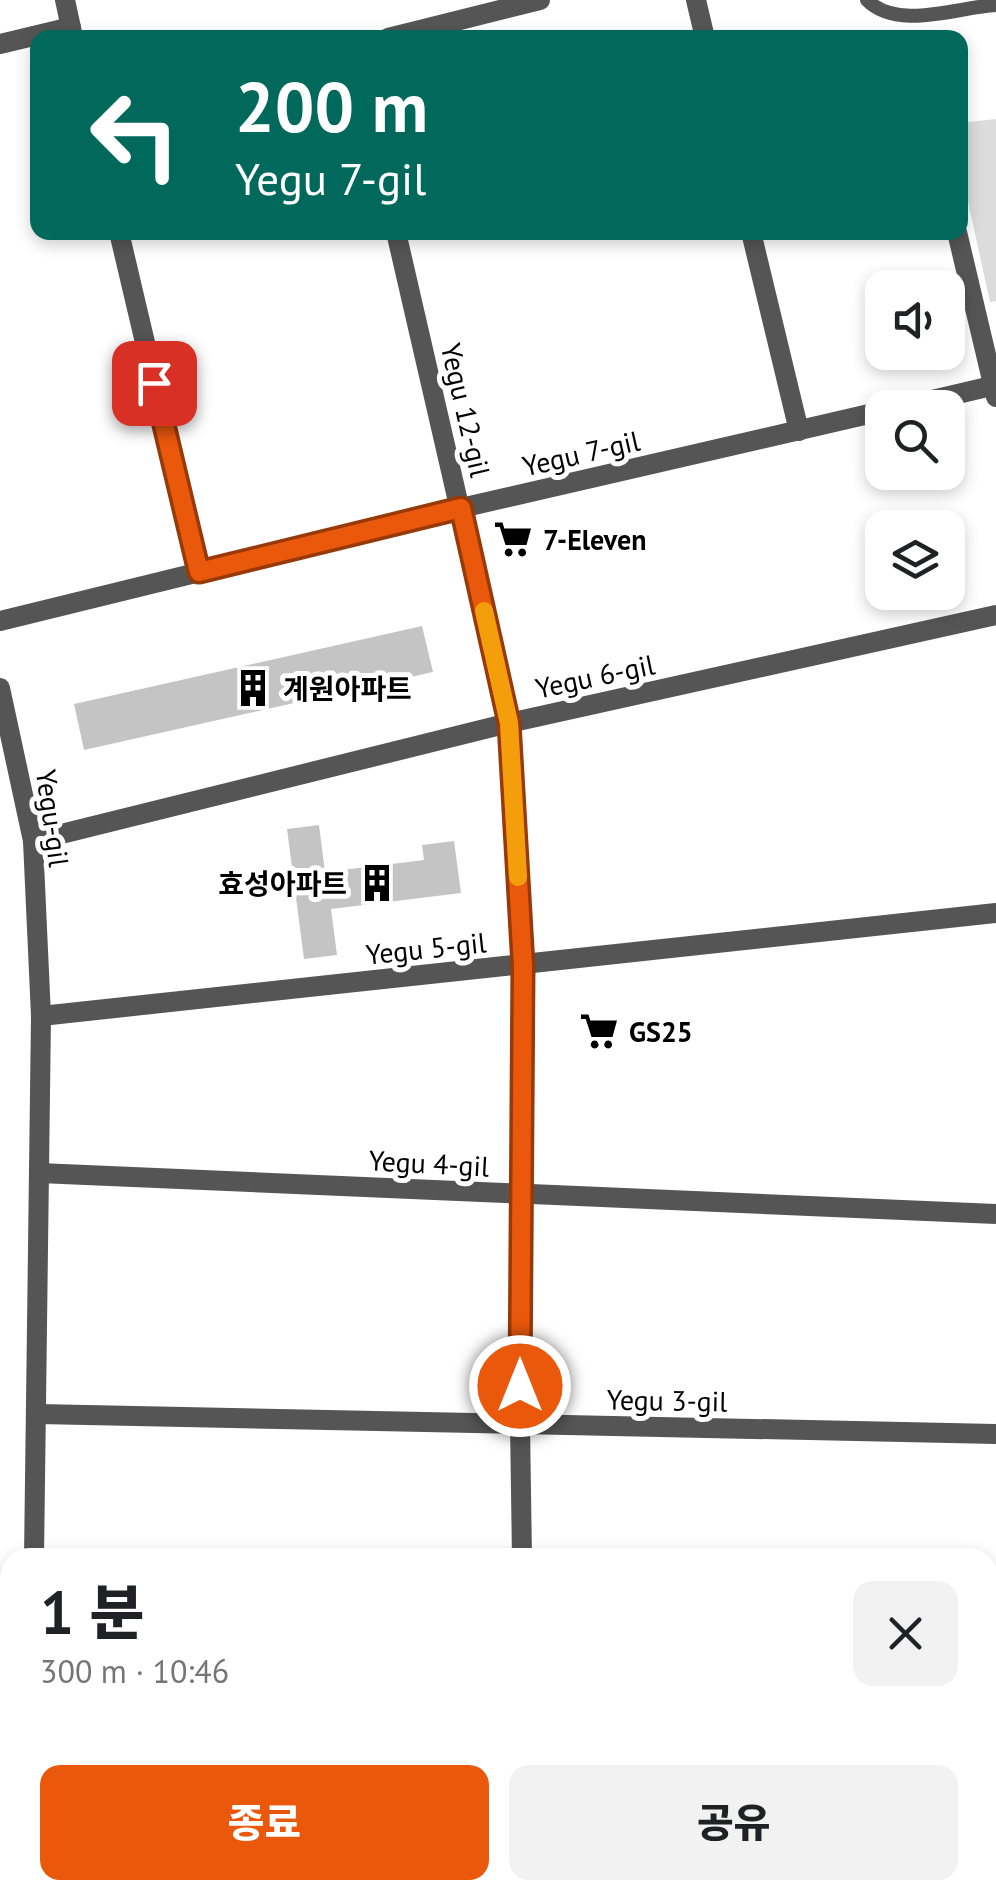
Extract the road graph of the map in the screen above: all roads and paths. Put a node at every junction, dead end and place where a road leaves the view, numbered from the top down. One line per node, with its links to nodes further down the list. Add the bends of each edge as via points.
1 (64, 0): 6 (street)
2 (540, 0): 7 (street)
3 (696, 0): 8 (street)
4 (867, 0): 5 (lane, via 893,15)
5 (996, 5)
6 (72, 30)
7 (420, 30)
8 (703, 30)
9 (30, 39): 10 (street)
10 (0, 44)
11 (121, 240): 20 (street)
12 (398, 240): 19 (street, Yegu 12-gil)
13 (753, 240): 18 (street)
14 (959, 240): 15 (street)
15 (995, 389): 16 (street)
16 (965, 395)
17 (865, 415): 18 (street, Yegu 7-gil)
18 (798, 431): 19 (street, Yegu 7-gil)
19 (461, 508): 20 (street, Yegu 7-gil); 24 (street, Yegu 12-gil)
20 (199, 572): 22 (street, Yegu 7-gil)
21 (996, 616): 24 (street, Yegu 6-gil)
22 (0, 621)
23 (0, 688): 25 (street, Yegu-gil)
24 (509, 723): 25 (street, Yegu 6-gil); 27 (street, Yegu 12-gil)
25 (33, 841): 28 (street, Yegu-gil)
26 (996, 912): 27 (street, Yegu 5-gil)
27 (523, 966): 28 (street, Yegu 5-gil); 30 (street, Yegu 12-gil)
28 (41, 1016): 29 (street, Yegu-gil)
29 (39, 1174): 30 (street, Yegu 4-gil); 32 (street, Yegu-gil)
30 (522, 1195): 31 (street, Yegu 4-gil); 33 (street, Yegu 12-gil)
31 (996, 1214)
32 (38, 1414): 33 (street, Yegu 3-gil); 35 (street, Yegu-gil)
33 (520, 1424): 34 (street, Yegu 3-gil); 36 (street, Yegu 12-gil)
34 (996, 1434)
35 (34, 1548)
36 (522, 1548)

